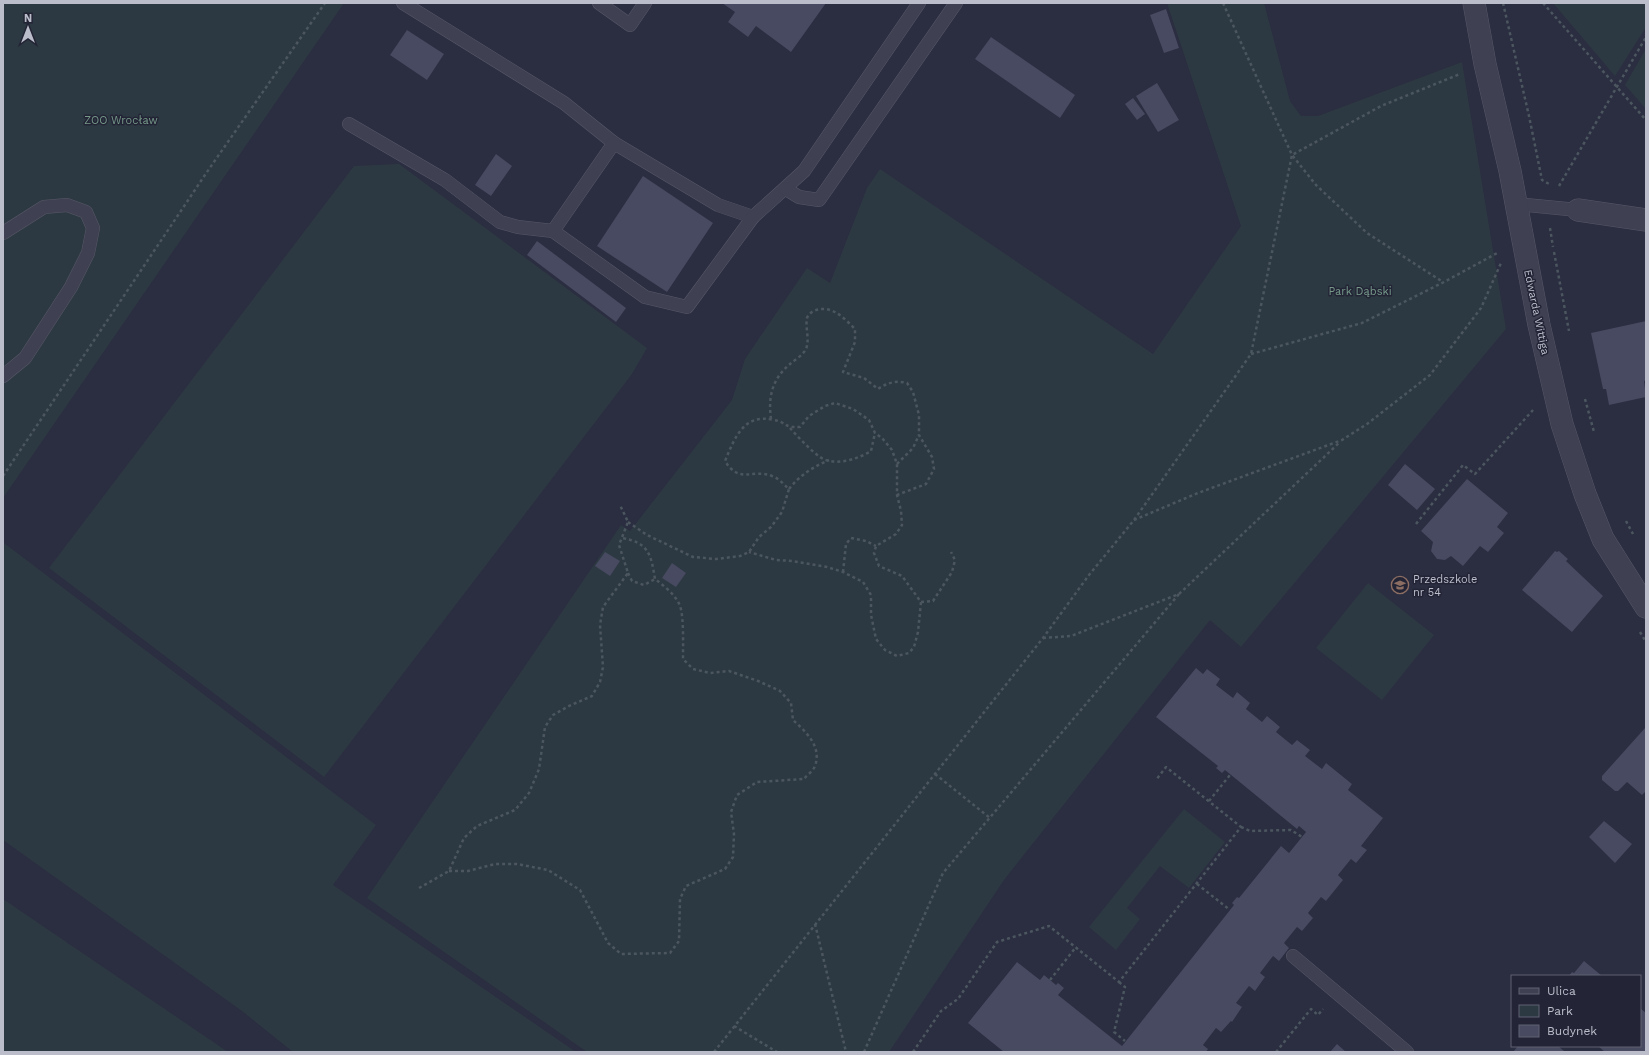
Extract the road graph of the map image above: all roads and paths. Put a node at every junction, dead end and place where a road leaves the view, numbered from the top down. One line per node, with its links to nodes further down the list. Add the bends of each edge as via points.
1 (325, 3): 44 (path, via 209,169)
2 (403, 3): 16 (lane, via 564,103)
3 (599, 3): 4 (lane, via 630,25)
4 (645, 3)
5 (919, 3): 19 (lane, via 804,171)
6 (956, 3): 19 (lane, via 819,200 798,197)
7 (1223, 3): 17 (path)
8 (1474, 3): 12 (street, Edwarda Wittiga)
9 (1503, 3): 18 (path, via 1542,180)
10 (1543, 3): 13 (path)
11 (1646, 38): 13 (path)
12 (1485, 64): 17 (path, via 1381,106); 21 (street, Edwarda Wittiga)
13 (1616, 87): 14 (path); 20 (path, via 1558,188)
14 (1646, 120)
15 (349, 124): 26 (lane, via 445,180 500,222)
16 (614, 143): 23 (lane, via 718,205); 26 (lane)
17 (1292, 155): 30 (path, via 1316,185 1367,233); 32 (path)
18 (1552, 186)
19 (786, 189): 23 (lane)
20 (1565, 189)
21 (1516, 204): 22 (lane); 62 (street, Edwarda Wittiga, via 1539,325 1568,444 1604,539)
22 (1578, 210): 24 (street)
23 (754, 217): 26 (lane, via 687,307 645,297)
24 (1646, 220)
25 (1550, 226): 31 (path)
26 (553, 231)
27 (3, 233): 33 (lane, via 44,207 67,205 86,212 93,228 88,253 71,287 25,358)
28 (1502, 250): 30 (path)
29 (1502, 260): 41 (path, via 1480,308 1430,375)
30 (1444, 282): 32 (path, via 1362,323)
31 (1569, 332)
32 (1251, 354): 49 (path)
33 (3, 376)
34 (1584, 398): 39 (path)
35 (1535, 409): 51 (path, via 1475,474 1463,465)
36 (771, 419): 37 (path); 40 (path, via 773,384 784,369 806,349 807,318 813,311 832,310 855,329 854,342 843,372 864,378 878,389 900,381 907,383 914,392 919,415); 45 (path, via 761,417 747,423 732,443 725,461 731,470 744,475 772,476)
37 (789, 428): 38 (path, via 800,427 809,416 835,403 853,409 869,420); 42 (path, via 820,457)
38 (875, 433): 42 (path, via 871,451 860,458 848,461); 43 (path, via 892,450)
39 (1595, 434)
40 (919, 435): 43 (path, via 914,448); 46 (path, via 932,457 934,469 926,484)
41 (1342, 440): 49 (path, via 1205,490); 60 (path)
42 (830, 460): 45 (path, via 803,474)
43 (897, 464): 46 (path)
44 (3, 476)
45 (789, 489): 55 (path, via 782,512)
46 (897, 495): 54 (path, via 902,525 896,534)
47 (620, 505): 50 (path)
48 (1623, 516): 53 (path)
49 (1134, 520): 63 (path, via 1089,575)
50 (628, 522): 52 (path); 55 (path, via 646,535 693,557 716,559 740,556)
51 (1416, 524)
52 (621, 538): 58 (path, via 619,545); 59 (path, via 640,544 649,552)
53 (1636, 539)
54 (876, 546): 57 (path, via 851,538 846,544); 61 (path, via 874,553 879,566 902,576)
55 (749, 552): 57 (path, via 776,560 812,564)
56 (951, 552): 61 (path, via 955,560 952,572 933,601)
57 (843, 572): 61 (path, via 862,582 871,595 870,615 876,639 885,650 897,656 909,653 914,647)
58 (628, 573): 59 (path, via 632,581 644,585); 71 (path, via 603,607 600,625 603,667 600,682 592,696 553,715 545,727 539,769 530,793 515,810 477,826 464,838)
59 (655, 579): 71 (path, via 669,591 680,606 683,659 693,669 710,673 729,671 780,691 791,703 793,720 810,735 817,752 814,767 804,779 757,782 737,795 731,812 734,834 733,857 725,869 686,886 680,899 678,941 670,953 621,954 608,943 580,890 548,870 517,864 495,864 468,871)
60 (1179, 594): 63 (path, via 1071,636); 68 (path)
61 (921, 602)
62 (1646, 607)
63 (1043, 638): 64 (path)
64 (935, 774): 68 (path); 75 (path)
65 (1230, 775): 67 (path)
66 (1156, 780): 67 (path, via 1166,767)
67 (1209, 801): 69 (path)
68 (990, 818): 86 (path, via 943,873)
69 (1241, 827): 70 (path, via 1250,831 1291,830); 72 (path)
70 (1302, 837)
71 (450, 871): 73 (path)
72 (1197, 884): 74 (path); 79 (path)
73 (419, 888)
74 (1230, 910)
75 (815, 924): 81 (path); 85 (path)
76 (1076, 947): 78 (path); 79 (path); 87 (path, via 1049,926 997,942 958,1000 941,1011)
77 (1293, 956): 80 (lane)
78 (1050, 980)
79 (1119, 982): 82 (path, via 1125,987 1114,1032)
80 (1337, 993): 88 (path, via 1318,1015 1311,1009); 89 (lane)
81 (734, 1026): 83 (path); 84 (path)
82 (1125, 1041)
83 (714, 1052)
84 (777, 1052)
85 (846, 1052)
86 (864, 1052)
87 (913, 1052)
88 (1276, 1052)
89 (1407, 1052)

